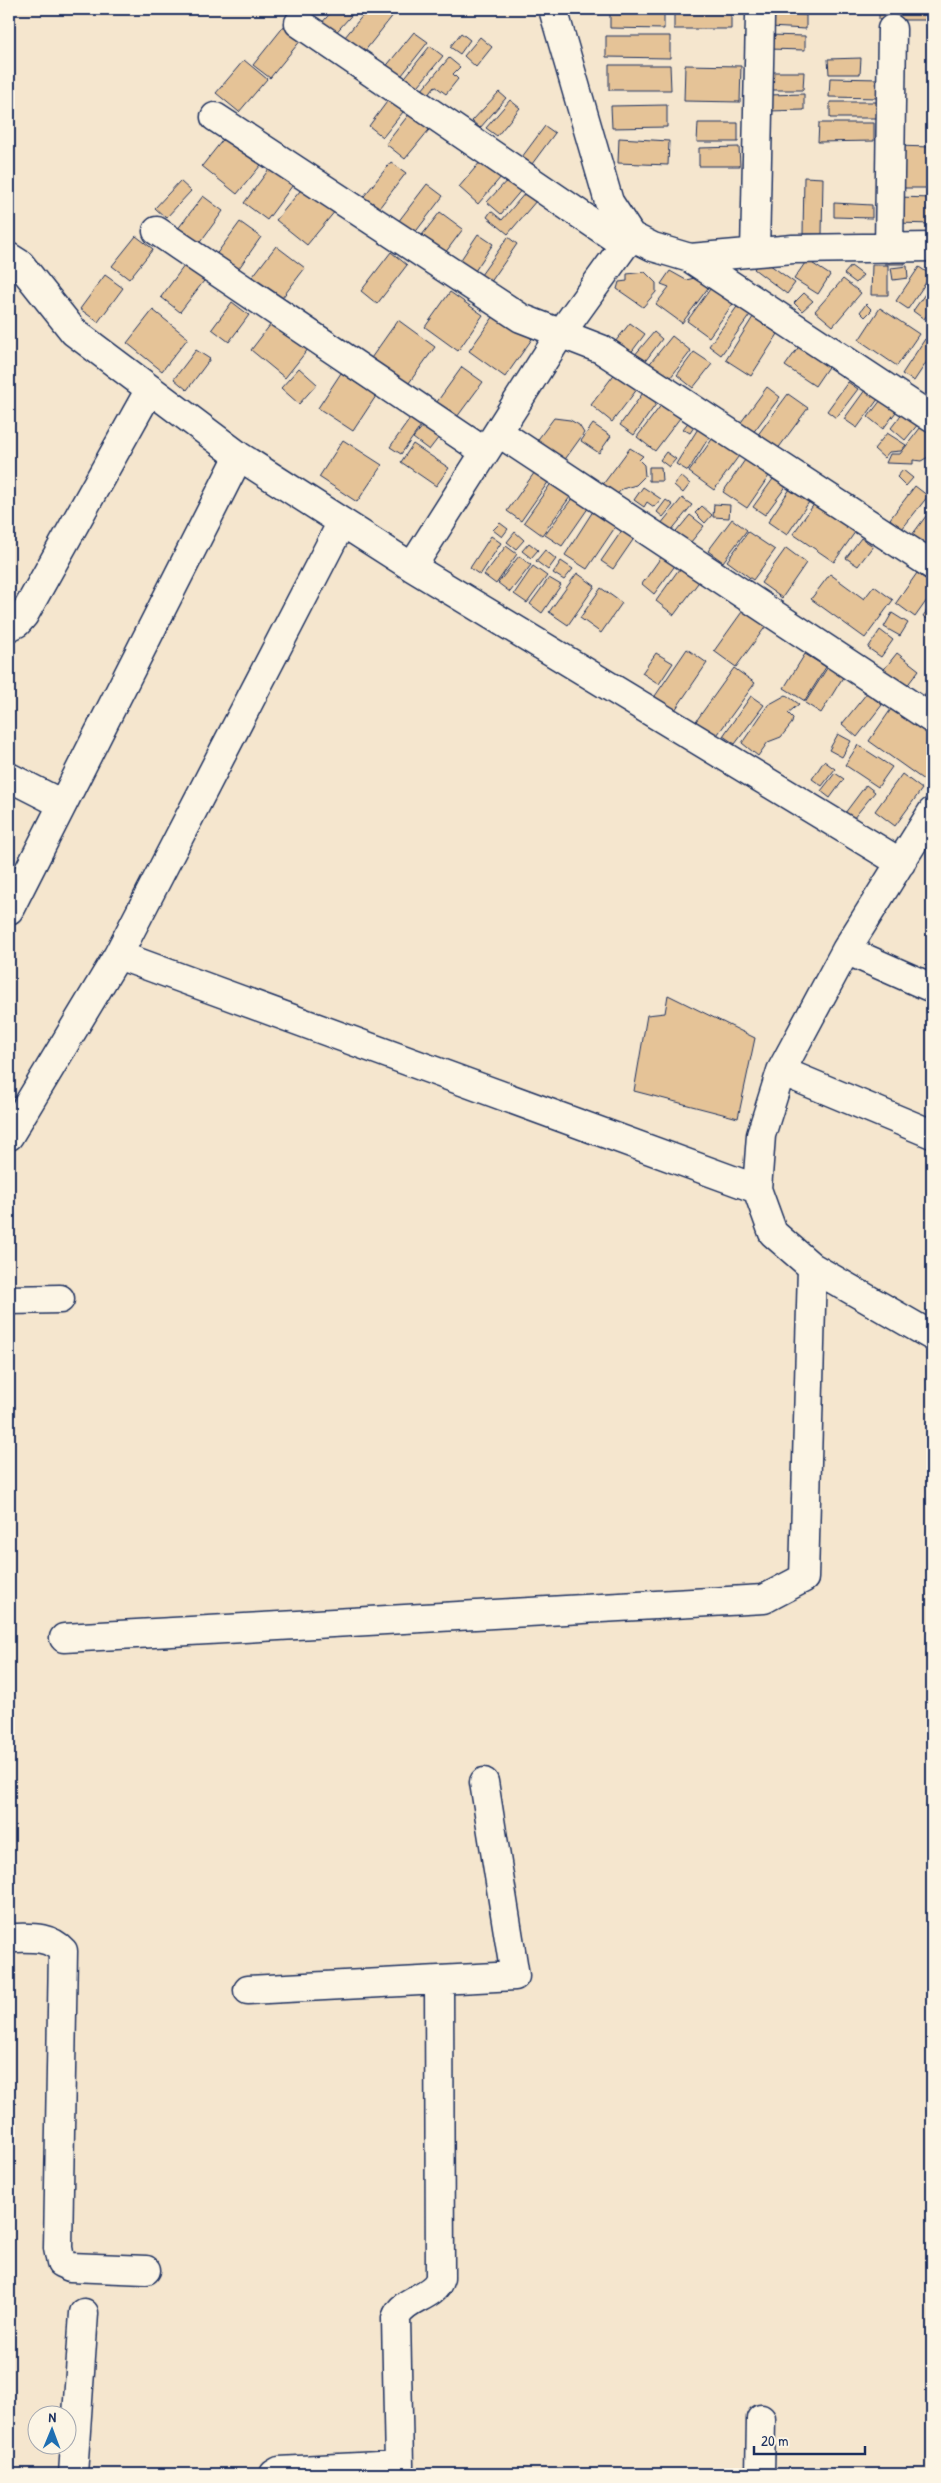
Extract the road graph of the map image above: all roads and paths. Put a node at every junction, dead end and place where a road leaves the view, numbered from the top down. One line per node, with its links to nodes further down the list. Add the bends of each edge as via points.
1 (553, 9): 7 (street, via 609,202)
2 (760, 17): 10 (street)
3 (299, 23): 7 (street)
4 (892, 29): 8 (street)
5 (216, 117): 13 (street, via 521,318)
6 (157, 230): 16 (street)
7 (628, 241): 12 (street); 13 (street)
8 (889, 248): 9 (street); 10 (street)
9 (930, 249)
10 (755, 252): 12 (street)
11 (9, 257): 14 (street, via 20,264 74,332)
12 (690, 258): 15 (street)
13 (561, 333): 16 (street); 19 (street, via 602,349)
14 (150, 389): 17 (street); 21 (street, via 24,615)
15 (932, 418)
16 (491, 442): 20 (street); 22 (street)
17 (239, 456): 18 (street); 24 (street)
18 (342, 522): 20 (street); 30 (street)
19 (932, 565)
20 (412, 567): 27 (street)
21 (9, 627)
22 (932, 720)
23 (9, 777): 24 (street)
24 (62, 804): 28 (street)
25 (932, 812): 26 (street)
26 (924, 841): 27 (street)
27 (901, 863): 29 (street)
28 (9, 910)
29 (846, 950): 31 (street); 32 (street)
30 (118, 955): 34 (street); 35 (street)
31 (932, 988)
32 (781, 1071): 33 (street); 35 (street, via 761,1135)
33 (932, 1134)
34 (9, 1136)
35 (757, 1189): 36 (street, via 773,1233)
36 (812, 1266): 39 (street); 40 (street, via 804,1578 764,1599)
37 (60, 1299): 38 (street)
38 (9, 1300)
39 (932, 1336)
40 (64, 1638)
41 (484, 1782): 43 (street, via 514,1976)
42 (9, 1938): 45 (street, via 44,1939 56,1942 63,1951 58,2248 61,2263 70,2267)
43 (439, 1981): 44 (street); 49 (street, via 440,2278 436,2286 401,2308 396,2318 398,2465 279,2471)
44 (248, 1990)
45 (146, 2270)
46 (84, 2313): 48 (street)
47 (761, 2419): 50 (street)
48 (73, 2474)
49 (274, 2474)
50 (760, 2474)

